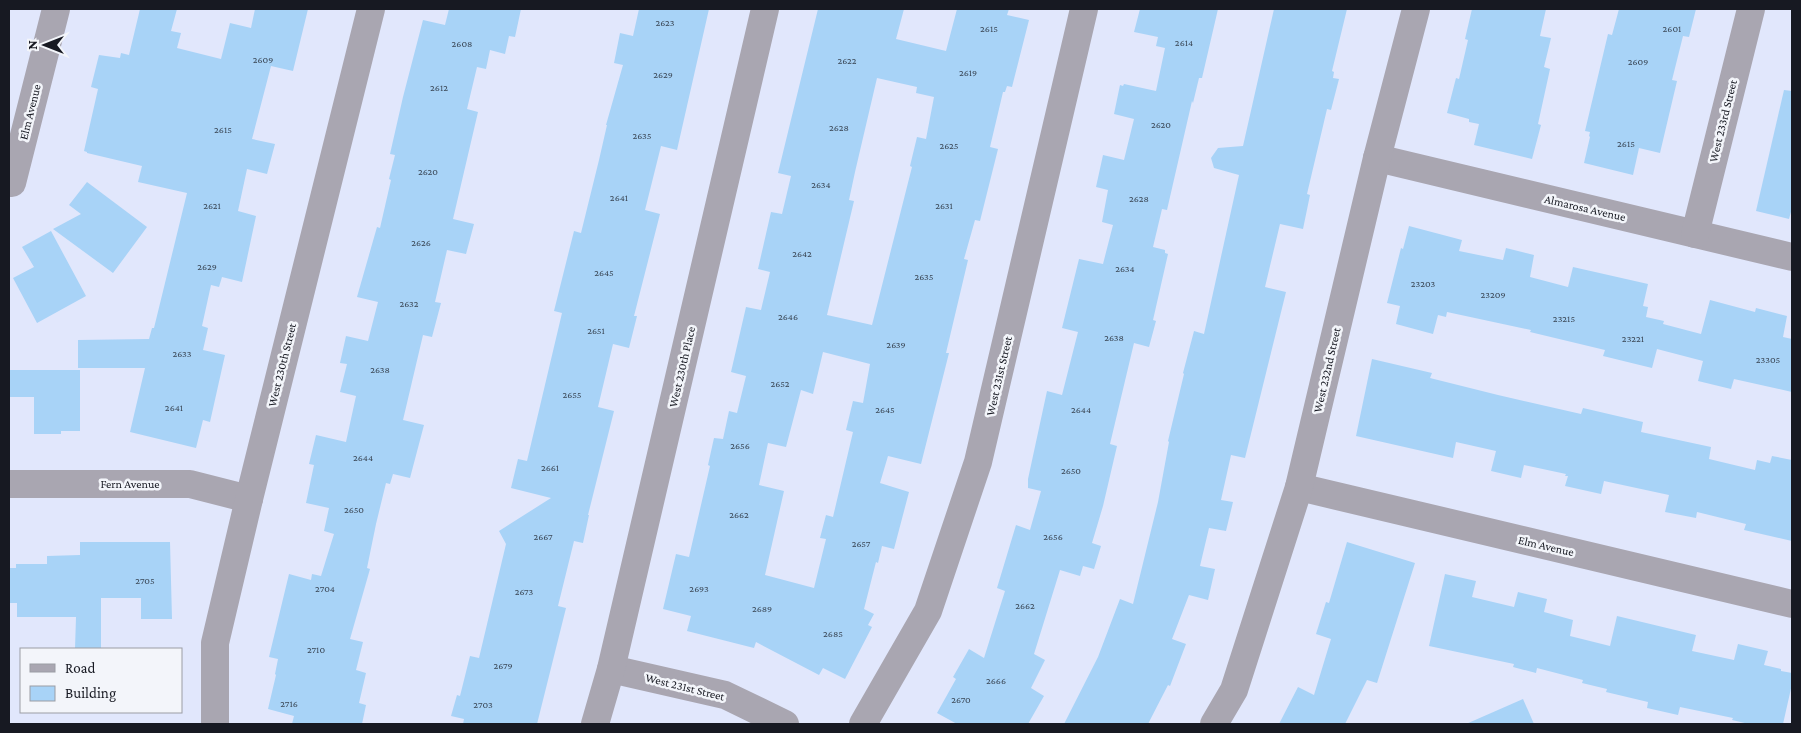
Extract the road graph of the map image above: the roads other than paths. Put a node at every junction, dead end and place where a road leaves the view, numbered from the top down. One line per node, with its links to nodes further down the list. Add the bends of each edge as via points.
1 (56, 9): 8 (street, Elm Avenue, via 12,183)
2 (371, 9): 13 (street, West 230th Street)
3 (765, 9): 15 (street, West 230th Place)
4 (1084, 9): 19 (street, West 231st Street, via 978,462 928,611)
5 (1416, 9): 7 (street, West 232nd Street)
6 (1751, 9): 9 (street, West 233rd Street)
7 (1377, 158): 9 (street, Almarosa Avenue); 12 (street, West 232nd Street)
8 (9, 183)
9 (1695, 234): 10 (street, Almarosa Avenue)
10 (1792, 257)
11 (9, 484): 13 (street, Fern Avenue, via 190,484)
12 (1299, 487): 14 (street, Elm Avenue); 20 (street, West 232nd Street, via 1234,690)
13 (249, 499): 16 (street, West 230th Street, via 215,643)
14 (1792, 604)
15 (611, 668): 17 (street, West 230th Place); 18 (street, West 231st Street, via 724,696)
16 (215, 724)
17 (595, 724)
18 (784, 724)
19 (863, 724)
20 (1214, 724)

